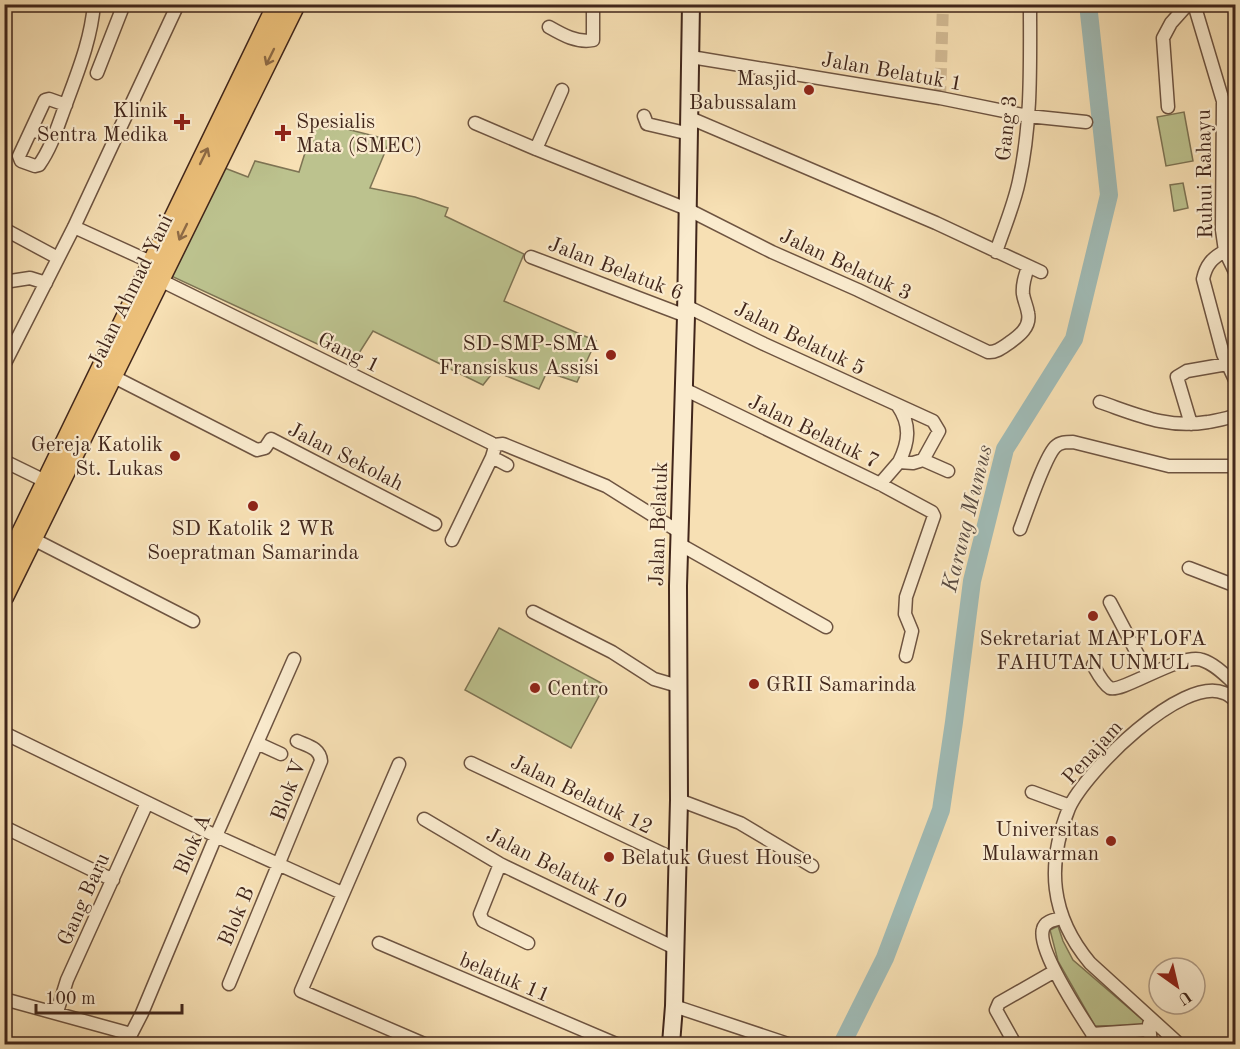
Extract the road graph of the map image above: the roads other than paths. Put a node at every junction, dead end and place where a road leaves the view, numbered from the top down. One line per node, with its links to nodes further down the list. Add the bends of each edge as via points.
1 (94, 4): 16 (street, via 90,37)
2 (124, 4): 13 (street)
3 (178, 4): 28 (street)
4 (277, 4): 34 (main road, Jalan Ahmad Yani, one-way to 4)
5 (296, 4): 38 (main road, Jalan Ahmad Yani, one-way to 38)
6 (593, 4): 11 (street, via 593,40 572,39)
7 (691, 4): 12 (street, Jalan Belatuk)
8 (1029, 4): 19 (street, Gang 3)
9 (1188, 4): 17 (street, via 1163,38)
10 (1194, 4): 15 (street, Ruhui Rahayu)
11 (549, 27)
12 (691, 57): 19 (street, Jalan Belatuk 1); 22 (street, Jalan Belatuk)
13 (97, 73)
14 (562, 90): 26 (street)
15 (1223, 101): 24 (street); 30 (street, Ruhui Rahayu, via 1221,193)
16 (66, 105): 23 (street, via 45,99); 25 (street)
17 (1168, 107)
18 (644, 116): 22 (street, via 647,124)
19 (1028, 116): 20 (street, Jalan Belatuk 1); 31 (street, Gang 3, via 1019,181)
20 (1086, 122)
21 (475, 123): 26 (street, Jalan Belatuk 3)
22 (690, 126): 27 (street, Jalan Belatuk); 31 (street, via 936,223)
23 (31, 130): 25 (street); 25 (street, via 19,158 35,166)
24 (1236, 130)
25 (54, 136)
26 (536, 149): 27 (street, Jalan Belatuk 3)
27 (687, 209): 35 (street, Jalan Belatuk 3, via 988,352 996,352 1025,329 1028,312 1023,284); 41 (street, Jalan Belatuk)
28 (74, 226): 33 (street); 34 (street)
29 (4, 229): 33 (street)
30 (1225, 251): 37 (street, Ruhui Rahayu); 43 (street, via 1213,258 1203,279)
31 (996, 252): 35 (street)
32 (531, 256): 41 (street, Jalan Belatuk 6)
33 (58, 258): 40 (street)
34 (153, 263): 59 (main road, Jalan Ahmad Yani)
35 (1028, 267): 36 (street)
36 (1041, 272)
37 (1236, 274)
38 (160, 280): 45 (main road, Jalan Ahmad Yani); 52 (street, Gang 1)
39 (4, 282): 40 (street, via 30,278)
40 (46, 283): 42 (street)
41 (686, 311): 47 (street, Jalan Belatuk); 49 (street, Jalan Belatuk 5)
42 (9, 344): 44 (street)
43 (1227, 364): 46 (street); 51 (street, via 1187,371 1176,377)
44 (4, 365)
45 (114, 377): 61 (street, Jalan Sekolah, via 257,450 265,448 271,439); 63 (main road, Jalan Ahmad Yani)
46 (1236, 382)
47 (684, 389): 60 (street, Jalan Belatuk 7); 64 (street, Jalan Belatuk)
48 (1100, 402): 51 (street, via 1149,419)
49 (898, 406): 53 (street, Jalan Belatuk 5, via 937,426 937,437); 55 (street, via 908,430)
50 (1236, 415): 51 (street)
51 (1191, 424)
52 (493, 451): 56 (street, Gang 1); 64 (street, via 503,444 595,481 624,496); 65 (street)
53 (923, 460): 55 (street); 58 (street)
54 (4, 461): 59 (street)
55 (899, 462): 60 (street)
56 (507, 465)
57 (1236, 466): 62 (street, via 1169,466 1062,442 1054,447 1046,462)
58 (948, 471)
59 (47, 482): 66 (main road, Jalan Ahmad Yani)
60 (880, 484): 74 (street, Jalan Belatuk 7, via 934,516 906,597 905,614 912,631)
61 (435, 524)
62 (1020, 529)
63 (33, 539): 69 (main road, Jalan Ahmad Yani); 72 (street)
64 (681, 539): 73 (street); 80 (street, Jalan Belatuk)
65 (452, 540)
66 (4, 568)
67 (1190, 568): 68 (street)
68 (1236, 586)
69 (4, 597)
70 (1110, 602): 78 (street)
71 (533, 612): 80 (street, via 612,652 654,679)
72 (193, 621)
73 (826, 627)
74 (906, 656)
75 (294, 659): 85 (street, Blok A)
76 (1093, 665): 78 (street, via 1112,689)
77 (1220, 671): 78 (street, via 1194,658); 79 (street); 81 (street)
78 (1148, 674)
79 (1236, 674)
80 (678, 686): 90 (street, Jalan Belatuk)
81 (1236, 686)
82 (1236, 701): 92 (street, Penajam, via 1223,692 1209,692 1185,698 1162,711 1113,752)
83 (4, 733): 91 (street)
84 (297, 741): 97 (street, Blok V, via 315,749 321,761)
85 (257, 742): 86 (street); 95 (street, Blok A)
86 (281, 754)
87 (471, 763): 96 (street, Jalan Belatuk 12)
88 (399, 764): 101 (street)
89 (1032, 792): 92 (street)
90 (679, 800): 96 (street, Jalan Belatuk); 99 (street, via 740,823)
91 (147, 803): 95 (street); 100 (street, Gang Baru)
92 (1070, 807): 102 (street, Penajam, via 1057,845 1058,909)
93 (424, 819): 98 (street, Jalan Belatuk 10)
94 (4, 827): 100 (street)
95 (216, 836): 97 (street); 112 (street, Blok A)
96 (676, 860): 105 (street, Jalan Belatuk)
97 (279, 864): 101 (street); 107 (street, Blok B)
98 (500, 864): 104 (street, via 480,914 483,921); 105 (street, Jalan Belatuk 10)
99 (812, 866)
100 (113, 880): 110 (street, Gang Baru, via 67,980)
101 (342, 893): 114 (street, via 301,991)
102 (1062, 918): 106 (street, via 1047,922 1042,932); 111 (street, Penajam, via 1090,963)
103 (379, 943): 115 (street, belatuk 11)
104 (528, 943)
105 (675, 948): 109 (street, Jalan Belatuk)
106 (1055, 971): 113 (street); 118 (street, via 999,1003 996,1010)
107 (229, 984)
108 (4, 999): 110 (street)
109 (674, 1006): 116 (street, Jalan Belatuk); 117 (street)
110 (57, 1012): 112 (street)
111 (1149, 1024): 113 (street); 119 (street); 120 (street, Penajam)
112 (128, 1039)
113 (1095, 1039)
114 (424, 1044)
115 (616, 1044)
116 (671, 1044)
117 (788, 1044)
118 (1015, 1044)
119 (1151, 1044)
120 (1179, 1044)

